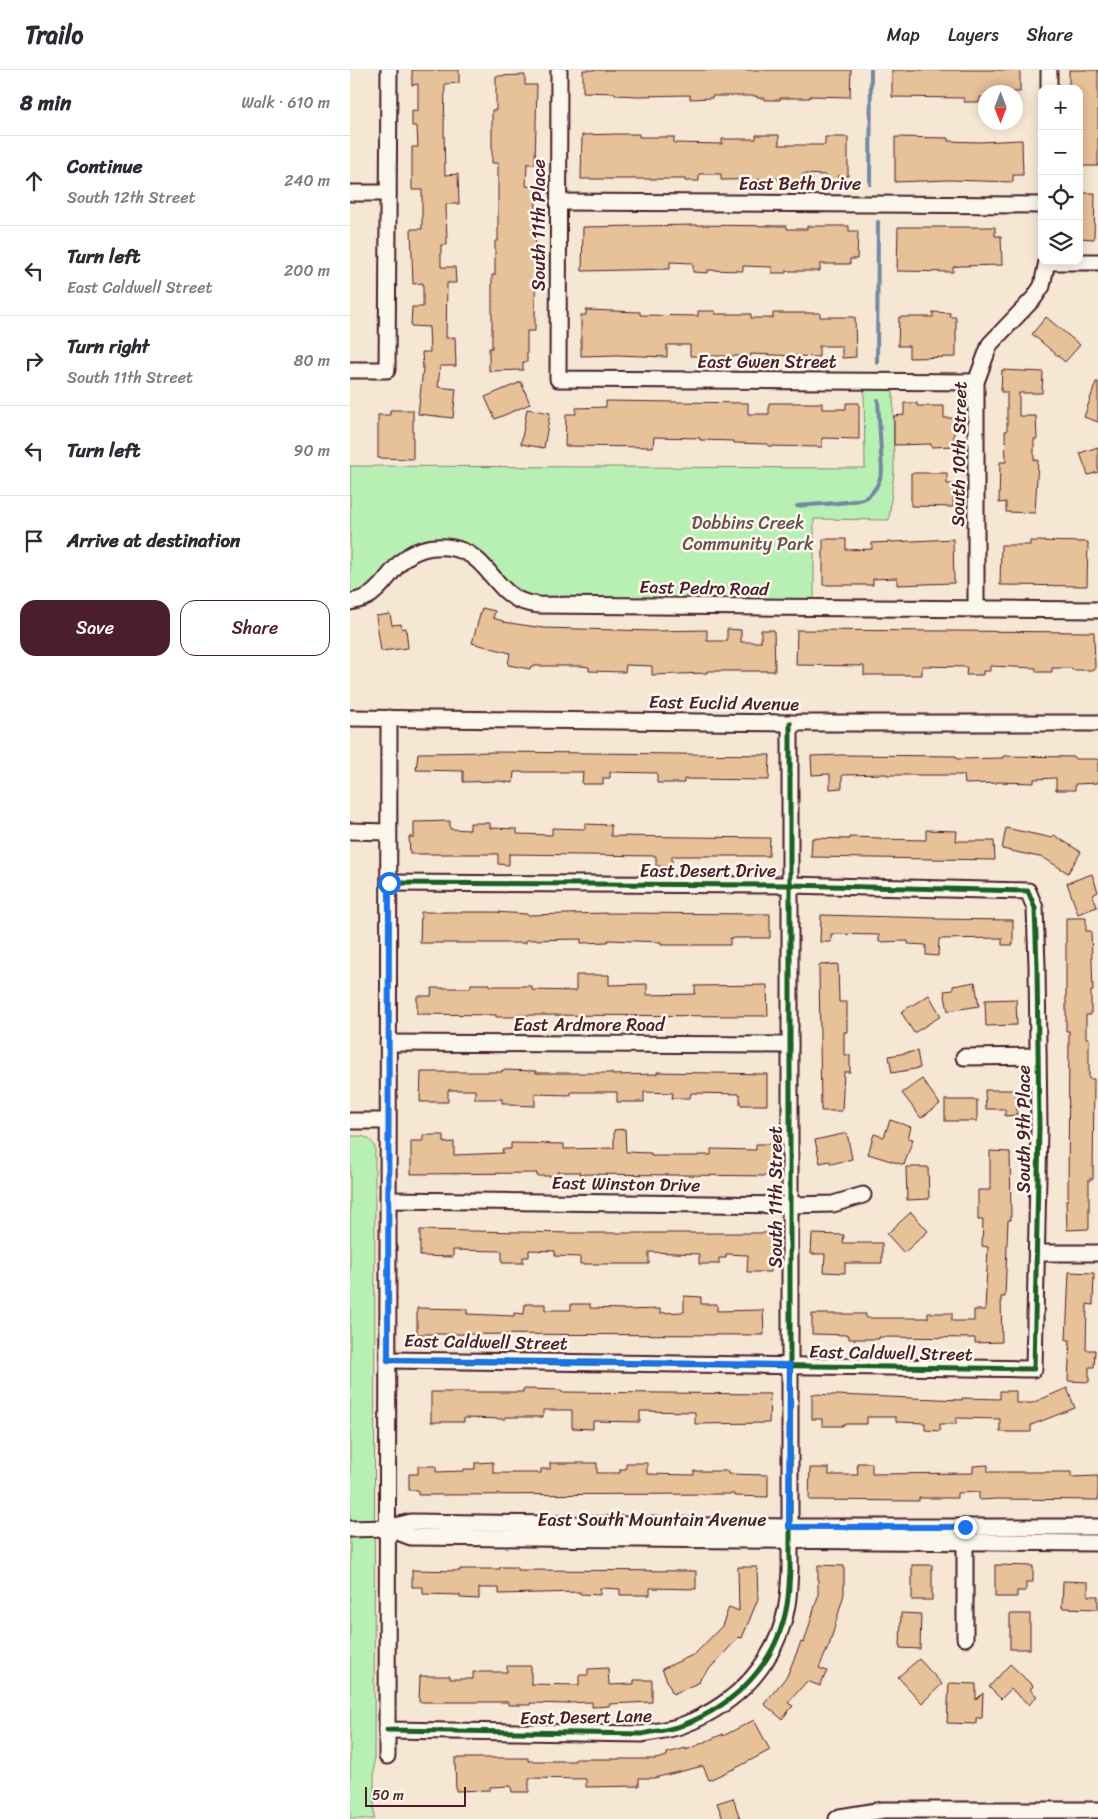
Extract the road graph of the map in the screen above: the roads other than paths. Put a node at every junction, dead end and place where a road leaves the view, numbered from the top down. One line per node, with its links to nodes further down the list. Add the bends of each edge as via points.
1 (389, 70): 6 (street)
2 (559, 70): 7 (street, South 11th Place)
3 (1049, 70): 4 (street)
4 (1049, 85)
5 (350, 193): 6 (street)
6 (388, 193): 12 (street, via 387,370)
7 (558, 202): 8 (street, East Beth Drive); 13 (street, South 11th Place)
8 (1038, 205)
9 (1083, 262): 10 (street)
10 (1098, 262)
11 (1046, 265): 14 (street, South 10th Street, via 1042,286 1034,298 990,344)
12 (350, 370)
13 (558, 379): 14 (street, East Gwen Street)
14 (976, 382): 16 (street, South 10th Street)
15 (350, 602): 16 (street, East Pedro Road, via 374,593 403,560 416,552 444,546 464,551 480,562 522,602 539,605)
16 (976, 609): 17 (street, East Pedro Road)
17 (1098, 610)
18 (350, 718): 19 (street, East Euclid Avenue)
19 (389, 718): 20 (street, East Euclid Avenue); 23 (street)
20 (790, 723): 21 (street, East Euclid Avenue); 25 (street, South 11th Street)
21 (1098, 723)
22 (350, 831): 23 (street)
23 (388, 832): 24 (street)
24 (389, 883): 25 (street, East Desert Drive); 27 (street)
25 (790, 885): 26 (street, East Desert Drive); 28 (street, South 11th Street)
26 (1028, 891): 29 (street, South 9th Place, via 1035,908)
27 (388, 1043): 28 (street, East Ardmore Road); 31 (street)
28 (790, 1045): 35 (street, South 11th Street)
29 (1038, 1056): 30 (street); 36 (street, South 9th Place)
30 (964, 1057)
31 (388, 1120): 32 (street); 34 (street)
32 (350, 1121)
33 (863, 1195): 35 (street, East Winston Drive, via 833,1204)
34 (388, 1200): 35 (street, East Winston Drive); 38 (street)
35 (791, 1205): 39 (street, South 11th Street)
36 (1037, 1253): 37 (street); 40 (street, South 9th Place)
37 (1098, 1253)
38 (388, 1360): 39 (street, East Caldwell Street); 43 (street)
39 (790, 1365): 40 (street, East Caldwell Street); 45 (street, South 11th Street)
40 (1034, 1369)
41 (965, 1527): 42 (street, East South Mountain Avenue); 45 (street, East South Mountain Avenue); 46 (street)
42 (1098, 1527)
43 (388, 1528): 44 (street, East South Mountain Avenue); 45 (street, East South Mountain Avenue, via 411,1537); 50 (street)
44 (350, 1529)
45 (789, 1533): 46 (street, East South Mountain Avenue); 49 (street, South 11th Street, via 787,1606 777,1639)
46 (965, 1543): 47 (street, East South Mountain Avenue); 48 (street)
47 (1098, 1543)
48 (964, 1638)
49 (763, 1666): 50 (street, East Desert Lane, via 743,1689 718,1708 682,1726 642,1734)
50 (387, 1730): 51 (street)
51 (387, 1756)
52 (1094, 1813): 53 (street, via 883,1810)
53 (837, 1819)

